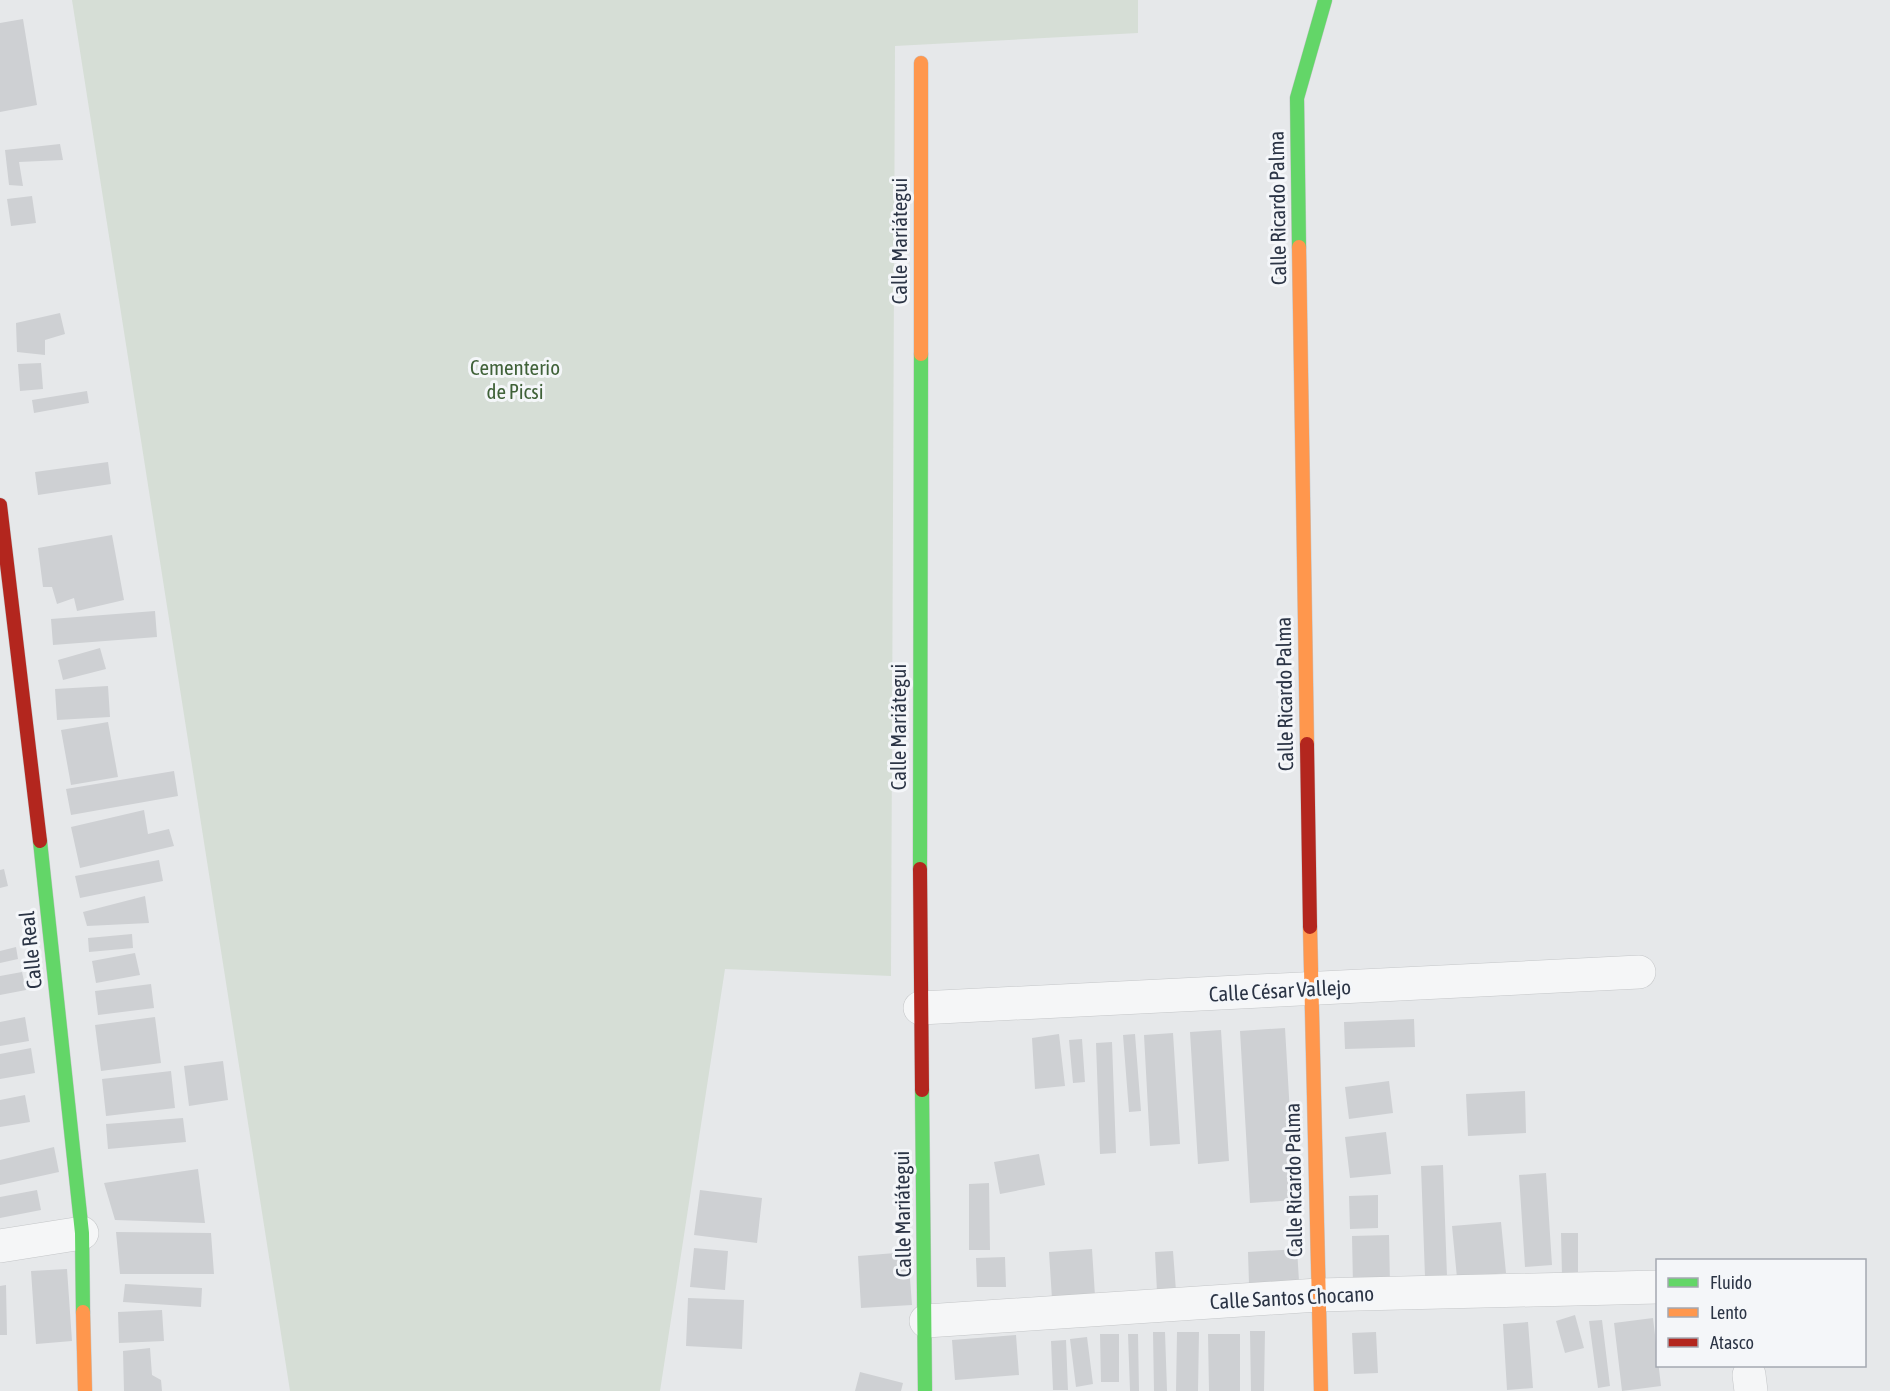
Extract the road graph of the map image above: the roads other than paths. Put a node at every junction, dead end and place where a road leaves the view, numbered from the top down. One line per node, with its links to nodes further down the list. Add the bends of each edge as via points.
1 (1325, 0): 6 (street, Calle Ricardo Palma, via 1297,98)
2 (921, 63): 7 (street, Calle Mariátegui)
3 (0, 505): 4 (street, Calle Real)
4 (5, 580): 8 (street, Calle Real)
5 (1639, 972): 6 (street, Calle César Vallejo)
6 (1311, 990): 7 (street, Calle César Vallejo); 11 (street, Calle Ricardo Palma)
7 (920, 1008): 12 (street, Calle Mariátegui)
8 (82, 1233): 9 (street); 13 (street, Calle Real)
9 (0, 1246)
10 (1656, 1287): 11 (street, Calle Santos Chocano)
11 (1318, 1295): 12 (street, Calle Santos Chocano); 15 (street, Calle Ricardo Palma)
12 (926, 1321): 14 (street, Calle Mariátegui)
13 (85, 1391)
14 (925, 1391)
15 (1321, 1391)

